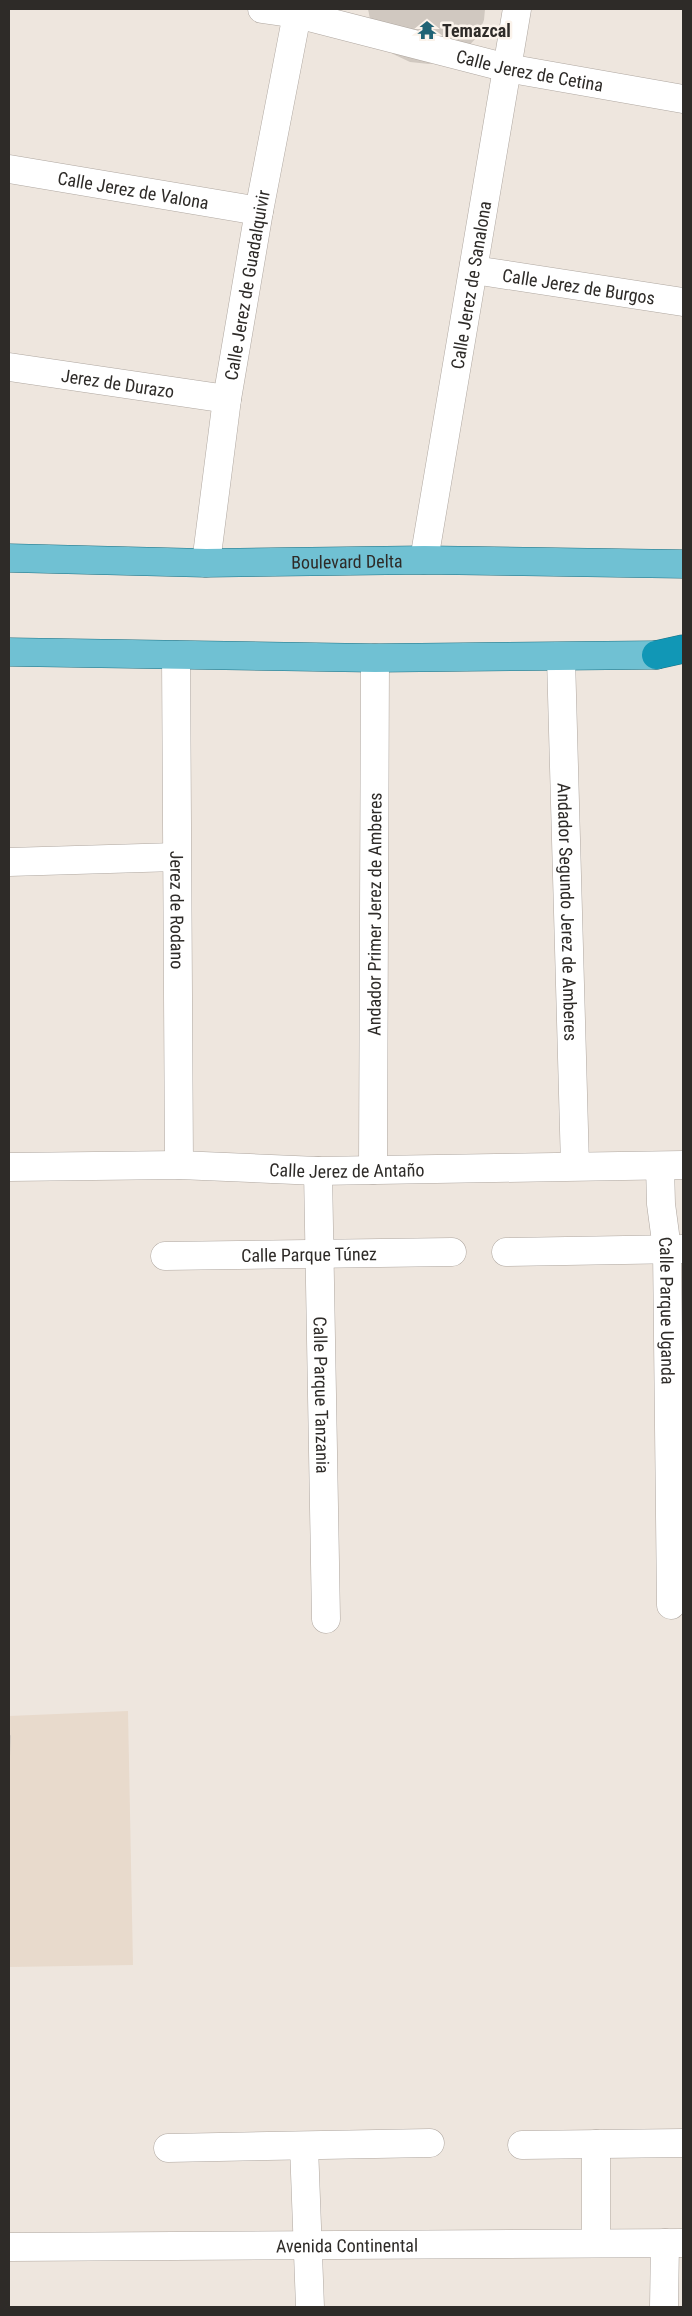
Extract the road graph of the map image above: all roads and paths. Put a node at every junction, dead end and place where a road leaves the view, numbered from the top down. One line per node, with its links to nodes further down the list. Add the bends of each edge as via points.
1 (262, 9): 3 (street, Calle Jerez de Cetina)
2 (517, 9): 4 (street, Calle Jerez de Sanalona)
3 (298, 11): 4 (street, Calle Jerez de Cetina); 7 (street, Calle Jerez de Guadalquivir)
4 (507, 68): 5 (street, Calle Jerez de Cetina); 8 (street, Calle Jerez de Sanalona)
5 (683, 98)
6 (9, 169): 7 (street, Calle Jerez de Valona)
7 (259, 211): 11 (street, Calle Jerez de Guadalquivir)
8 (474, 270): 9 (street, Calle Jerez de Burgos); 13 (street, Calle Jerez de Sanalona)
9 (683, 302)
10 (9, 367): 11 (street, Jerez de Durazo)
11 (226, 399): 14 (street, Calle Jerez de Guadalquivir)
12 (9, 558): 14 (main road, Boulevard Delta)
13 (424, 560): 14 (main road, Boulevard Delta); 15 (main road, Boulevard Delta)
14 (206, 563)
15 (683, 564)
16 (683, 649): 19 (highway)
17 (9, 652): 18 (main road)
18 (176, 655): 20 (main road); 22 (street, Jerez de Rodano)
19 (656, 655): 21 (main road)
20 (375, 658): 21 (main road); 28 (street, Andador Primer Jerez de Amberes)
21 (561, 658): 25 (street, Andador Segundo Jerez de Amberes)
22 (176, 857): 23 (street); 24 (street, Jerez de Rodano)
23 (9, 862)
24 (179, 1165): 27 (street, Calle Jerez de Antaño); 29 (street, Calle Jerez de Antaño)
25 (575, 1166): 26 (street, Calle Jerez de Antaño); 28 (street, Calle Jerez de Antaño)
26 (672, 1166): 30 (street, Calle Parque Uganda, via 661,1204)
27 (9, 1167)
28 (373, 1170): 29 (street, Calle Jerez de Antaño)
29 (318, 1171): 33 (street, Calle Parque Tanzania)
30 (675, 1249): 32 (street); 35 (street, Calle Parque Uganda)
31 (452, 1252): 33 (street, Calle Parque Túnez)
32 (506, 1252)
33 (318, 1253): 34 (street, Calle Parque Túnez); 36 (street, Calle Parque Tanzania)
34 (165, 1256)
35 (671, 1605)
36 (326, 1619)
37 (430, 2143): 40 (street)
38 (683, 2143): 39 (street)
39 (596, 2144): 41 (street); 43 (street)
40 (304, 2146): 42 (street); 45 (street)
41 (522, 2146)
42 (168, 2148)
43 (596, 2243): 44 (street, Avenida Continental); 45 (street, Avenida Continental)
44 (674, 2243): 48 (street)
45 (309, 2246): 46 (street, Avenida Continental); 47 (street)
46 (9, 2247)
47 (310, 2307)
48 (664, 2307)

